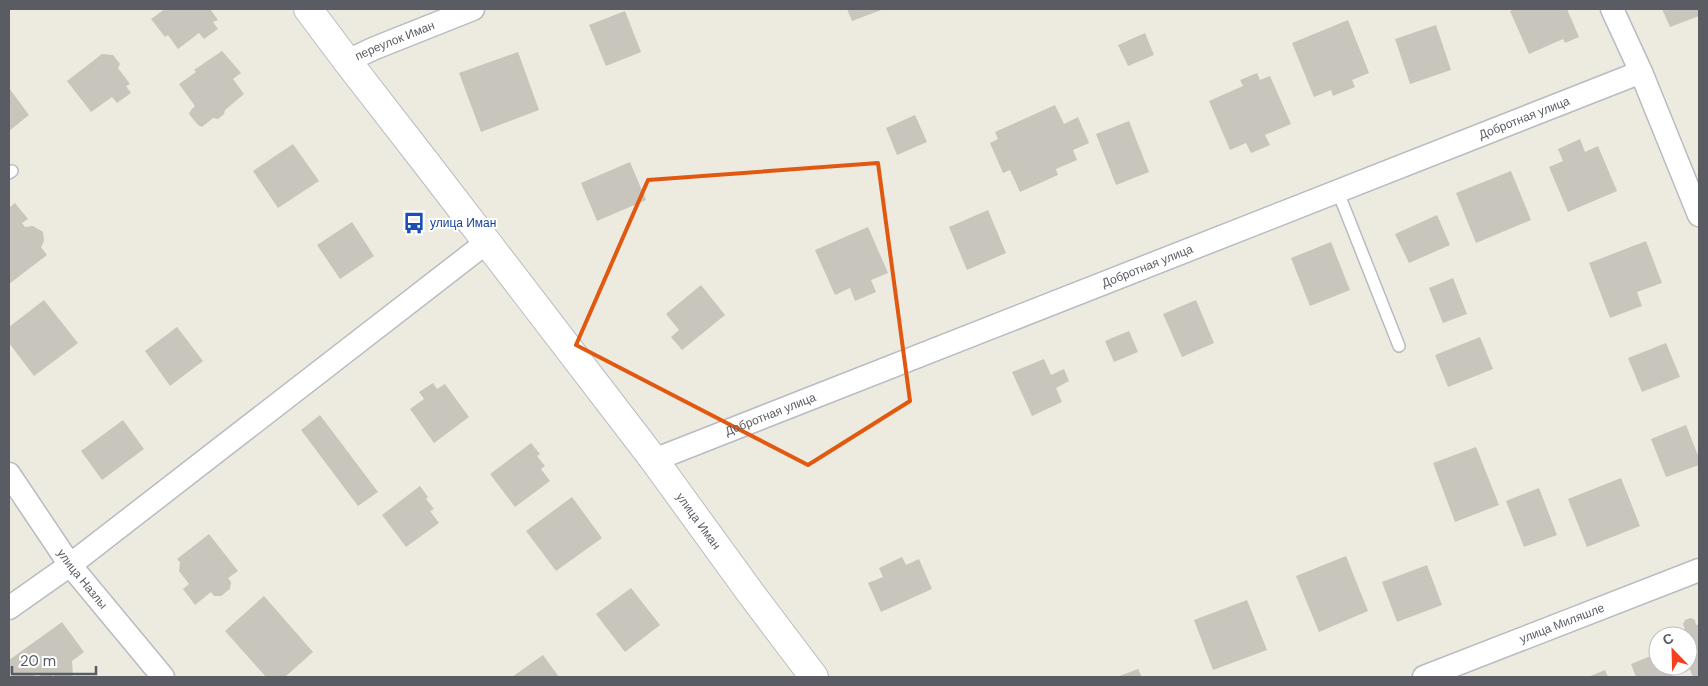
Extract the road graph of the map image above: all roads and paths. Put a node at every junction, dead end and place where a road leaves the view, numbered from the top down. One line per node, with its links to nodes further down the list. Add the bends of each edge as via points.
1 (308, 9): 4 (street, улица Иман)
2 (473, 9): 4 (street, переулок Иман)
3 (1612, 9): 5 (street)
4 (346, 61): 8 (street, улица Иман)
5 (1641, 72): 6 (street, Добротная улица); 7 (street)
6 (1338, 192): 9 (lane); 10 (street, Добротная улица)
7 (1699, 215)
8 (487, 242): 10 (street, улица Иман); 12 (street)
9 (1398, 346)
10 (654, 460): 16 (street, улица Иман)
11 (9, 474): 12 (street, улица Назлы)
12 (70, 565): 14 (street); 15 (street, улица Назлы)
13 (1699, 570): 17 (street, улица Миляшле)
14 (9, 608)
15 (163, 677)
16 (814, 677)
17 (1424, 677)

